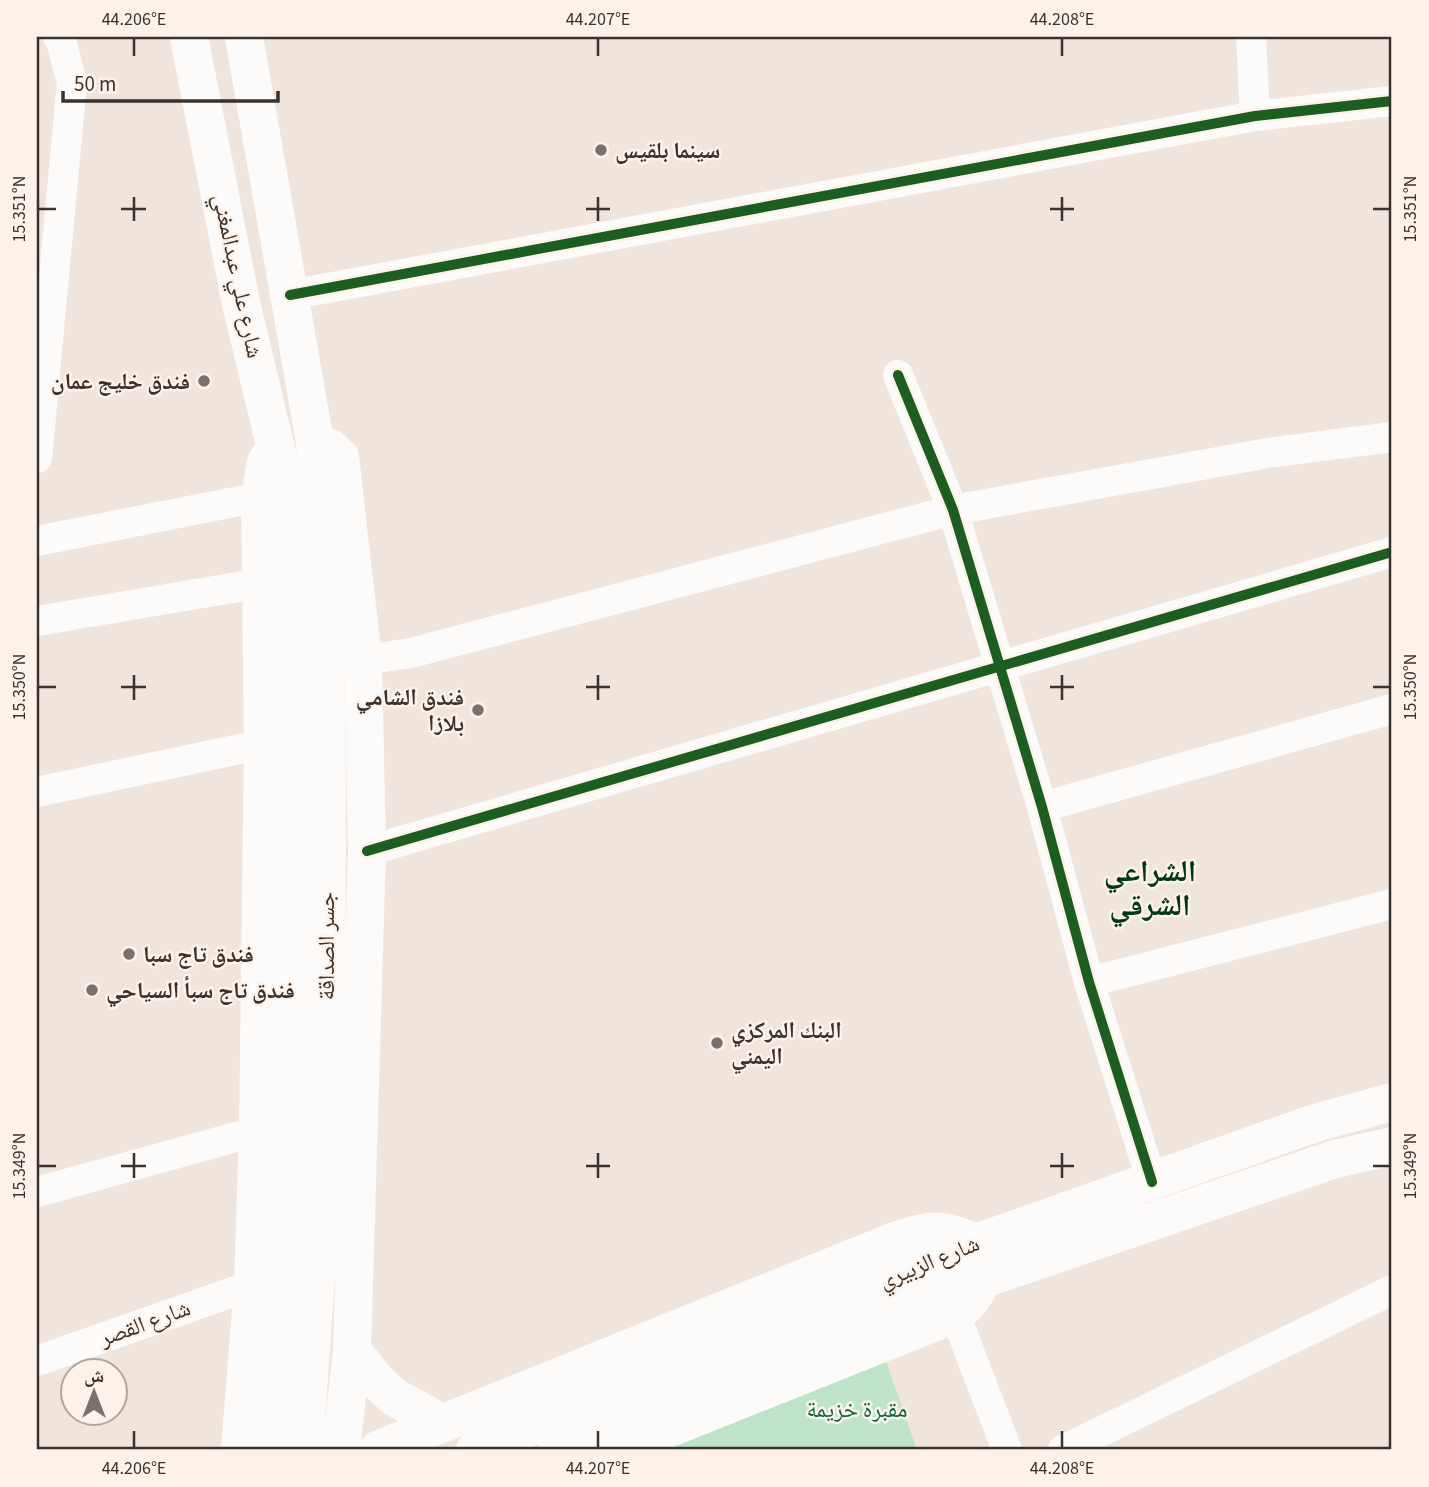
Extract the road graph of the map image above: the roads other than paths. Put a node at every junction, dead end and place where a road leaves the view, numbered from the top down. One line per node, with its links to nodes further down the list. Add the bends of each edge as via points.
1 (58, 37): 11 (street, via 72,83)
2 (189, 37): 12 (main road, شارع علي عبدالمغني, via 241,303 276,447)
3 (244, 37): 7 (main road, جسر الصداقة)
4 (1251, 37): 6 (street)
5 (1392, 101): 6 (street)
6 (1255, 116): 7 (street)
7 (290, 295): 10 (main road, جسر الصداقة)
8 (898, 375): 13 (street)
9 (1392, 437): 13 (street, via 1268,453)
10 (315, 442): 18 (main road, via 340,457); 41 (main road, جسر الصداقة, via 326,644 326,1130)
11 (37, 458)
12 (279, 500): 14 (street); 16 (main road); 40 (main road, جسر الصداقة, via 300,661 295,1132)
13 (953, 510): 18 (street, via 411,653); 19 (street)
14 (37, 541)
15 (1392, 552): 19 (street)
16 (262, 583): 17 (street); 21 (main road)
17 (37, 621)
18 (363, 660): 24 (main road)
19 (1001, 665): 23 (street); 24 (street)
20 (1392, 709): 23 (street)
21 (263, 744): 22 (street); 28 (main road)
22 (37, 792)
23 (1042, 807): 26 (street)
24 (367, 851): 36 (main road)
25 (1392, 904): 26 (street)
26 (1089, 982): 30 (street)
27 (1392, 1102): 30 (main road, شارع الزبيري)
28 (258, 1131): 31 (street); 33 (main road)
29 (1392, 1146): 32 (main road, شارع الزبيري)
30 (1152, 1182): 32 (main road, شارع الزبيري)
31 (37, 1192)
32 (980, 1261): 35 (main road, via 975,1296); 38 (main road, via 947,1230 921,1233); 44 (main road, شارع الزبيري); 45 (main road, شارع الزبيري, via 925,1299)
33 (253, 1285): 37 (street, شارع القصر); 39 (main road)
34 (1392, 1290): 48 (street)
35 (955, 1314): 46 (main road); 47 (street)
36 (352, 1350): 38 (main road, via 394,1396); 42 (main road)
37 (37, 1361)
38 (442, 1423): 43 (main road)
39 (240, 1450)
40 (269, 1450)
41 (304, 1450)
42 (341, 1450)
43 (377, 1450)
44 (475, 1450)
45 (557, 1450)
46 (615, 1450)
47 (1007, 1450)
48 (1063, 1450)

